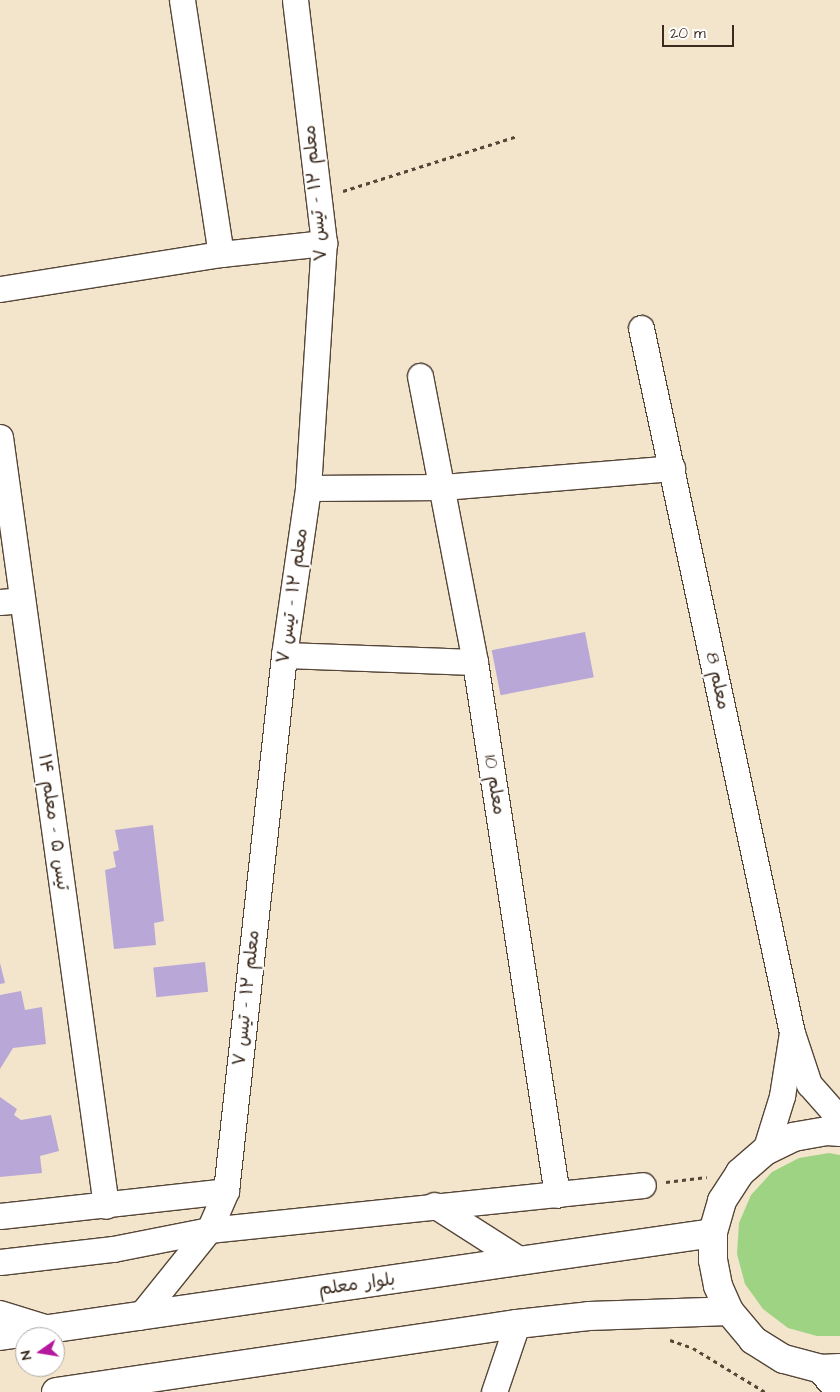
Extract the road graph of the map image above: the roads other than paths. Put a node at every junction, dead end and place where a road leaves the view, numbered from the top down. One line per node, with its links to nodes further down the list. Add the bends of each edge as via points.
1 (182, 0): 4 (street)
2 (295, 0): 3 (street, معلم ۱۲ - تیس ۷)
3 (324, 243): 4 (street); 11 (street, معلم ۱۲ - تیس ۷)
4 (221, 254): 5 (street)
5 (0, 289)
6 (642, 328): 9 (street, معلم 8)
7 (420, 376): 10 (street, معلم 10)
8 (0, 437): 12 (street, تیس ۵ - معلم ۱۴)
9 (672, 468): 10 (street); 15 (street, معلم 8)
10 (443, 487): 11 (street); 14 (street, معلم 10)
11 (308, 488): 13 (street, معلم ۱۲ - تیس ۷)
12 (11, 601): 23 (street, تیس ۵ - معلم ۱۴)
13 (284, 655): 14 (street); 20 (street, معلم ۱۲ - تیس ۷)
14 (475, 662): 21 (street, معلم 10)
15 (792, 1033): 16 (street, via 809,1084); 18 (street, via 782,1096)
16 (840, 1118)
17 (840, 1132): 18 (main road, via 794,1136)
18 (765, 1151): 26 (main road, via 740,1173 722,1202)
19 (643, 1185): 21 (street)
20 (226, 1191): 23 (street); 25 (street, معلم ۱۲ - تیس ۷)
21 (557, 1196): 22 (street)
22 (434, 1205): 25 (street); 27 (street)
23 (106, 1206): 24 (street)
24 (0, 1216)
25 (209, 1230): 28 (street, via 113,1248); 31 (street, معلم ۱۲ - تیس ۷)
26 (714, 1233): 27 (main road, بلوار معلم); 29 (main road, via 712,1260 718,1286)
27 (522, 1261): 31 (main road, بلوار معلم)
28 (0, 1262)
29 (729, 1311): 32 (main road, via 589,1316); 37 (main road, via 753,1340 784,1360)
30 (0, 1315): 33 (main road)
31 (140, 1317): 34 (main road, بلوار معلم)
32 (517, 1324): 38 (main road); 40 (street)
33 (38, 1327)
34 (65, 1328)
35 (15, 1334): 36 (main road, بلوار معلم)
36 (0, 1336)
37 (830, 1368): 41 (main road)
38 (86, 1390): 39 (main road)
39 (56, 1392)
40 (494, 1392)
41 (840, 1392)

